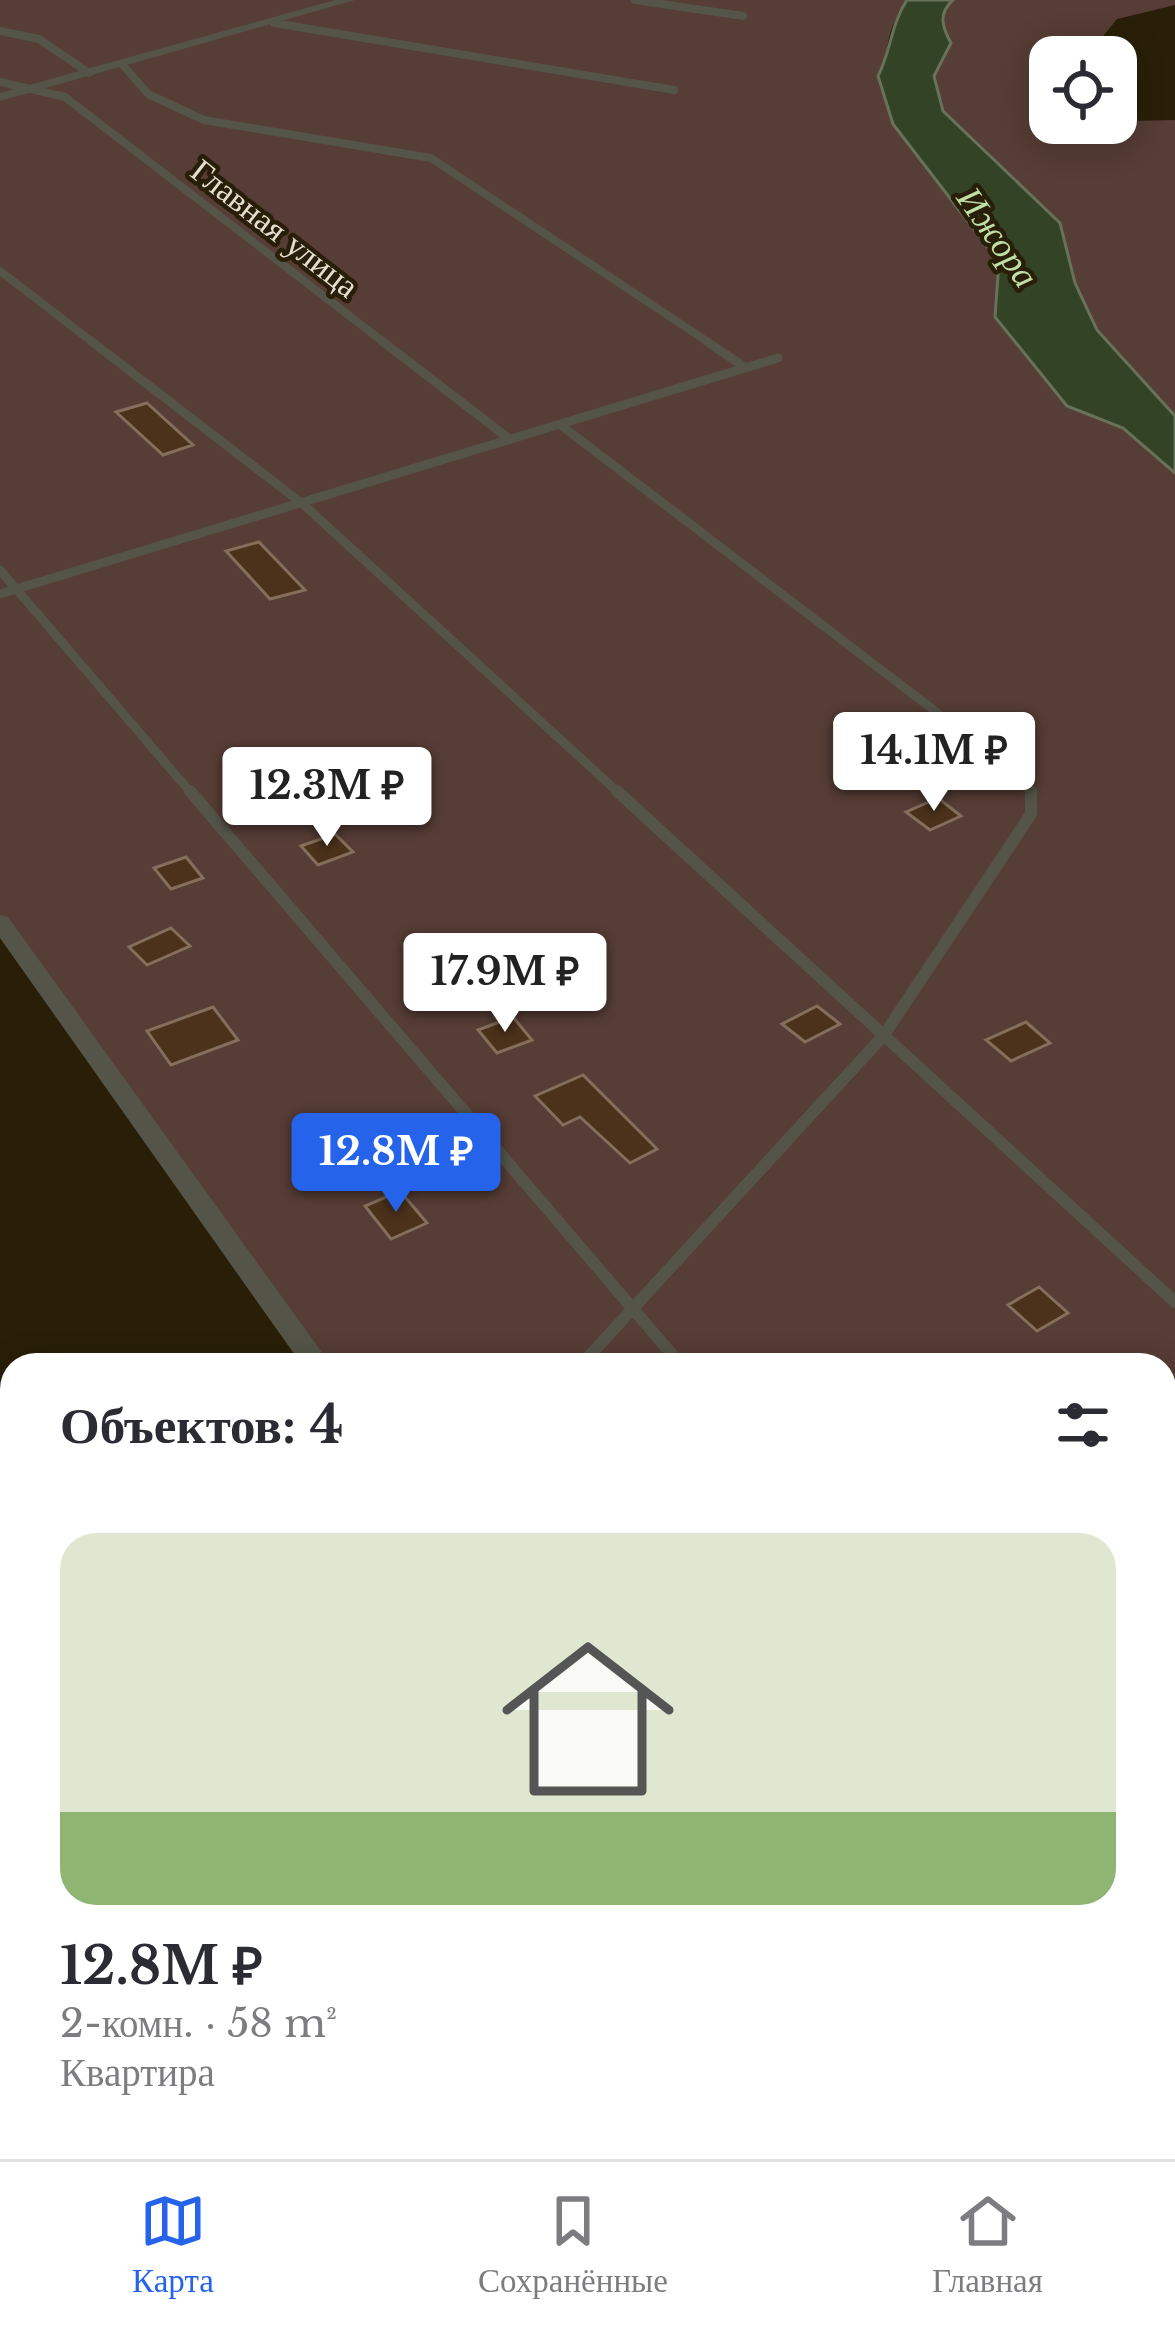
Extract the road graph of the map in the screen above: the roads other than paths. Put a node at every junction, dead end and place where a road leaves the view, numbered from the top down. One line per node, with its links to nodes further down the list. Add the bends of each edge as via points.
1 (349, 0): 4 (street)
2 (635, 0): 3 (lane)
3 (743, 16)
4 (274, 23): 6 (street); 10 (lane)
5 (0, 31): 7 (lane, via 39,39)
6 (122, 64): 7 (street); 14 (lane, via 148,94 204,120 431,158)
7 (89, 73): 9 (street)
8 (0, 82): 9 (lane, Главная улица)
9 (30, 88): 11 (street); 16 (lane, Главная улица, via 65,97)
10 (674, 90)
11 (0, 97)
12 (0, 271): 17 (lane)
13 (778, 358): 14 (lane)
14 (746, 368): 15 (lane)
15 (562, 426): 16 (lane); 22 (lane, via 1033,793 1031,814)
16 (508, 438): 17 (lane)
17 (304, 505): 19 (lane); 22 (lane)
18 (0, 570): 19 (lane)
19 (16, 590): 20 (lane); 24 (lane)
20 (0, 594)
21 (0, 922): 25 (street)
22 (884, 1035): 23 (lane); 24 (lane)
23 (1175, 1302)
24 (634, 1309): 26 (lane); 27 (lane)
25 (308, 1353)
26 (592, 1353)
27 (671, 1353)

